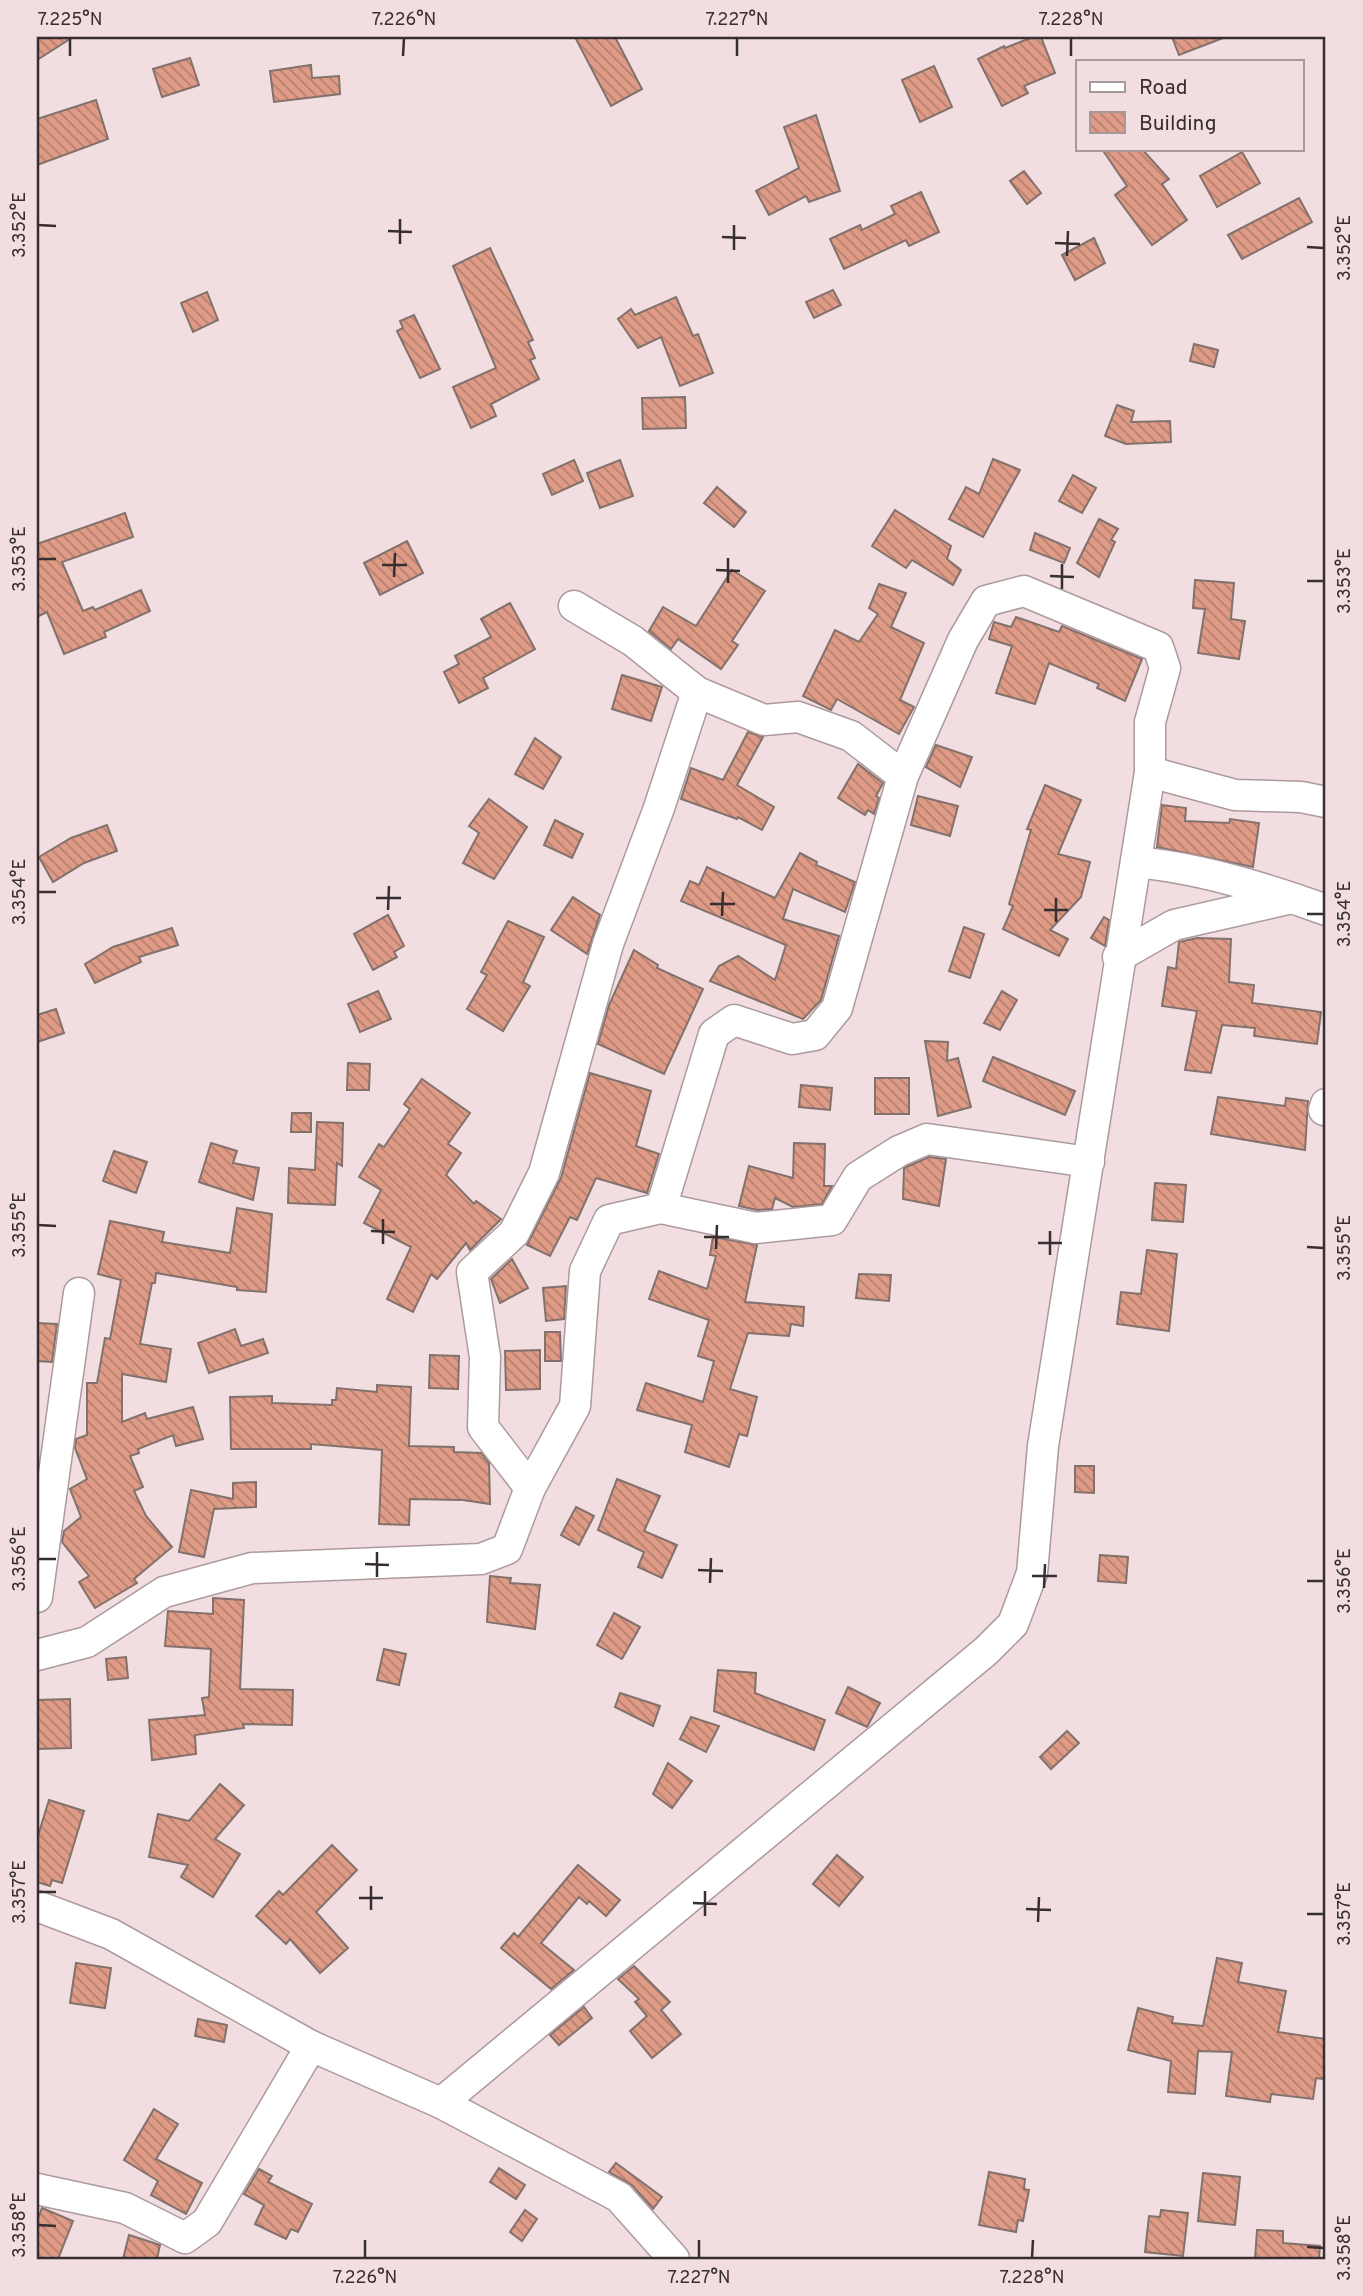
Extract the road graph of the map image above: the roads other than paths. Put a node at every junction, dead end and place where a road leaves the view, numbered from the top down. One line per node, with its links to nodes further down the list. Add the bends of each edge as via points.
1 (574, 606): 2 (street, via 634,641)
2 (697, 692): 4 (street, via 764,720 798,717 851,736); 13 (street, via 608,944 544,1173 514,1233 472,1272 485,1357 483,1427)
3 (1150, 772): 4 (street, via 1150,722 1165,668 1158,647 1024,591 986,601 962,640); 5 (street, via 1235,795); 6 (street)
4 (903, 776): 11 (street, via 837,1008 816,1035 792,1040 734,1020 714,1034)
5 (1326, 802)
6 (1136, 862): 7 (street); 9 (street)
7 (1293, 898): 8 (street); 9 (street, via 1174,925)
8 (1326, 910)
9 (1118, 957): 10 (street)
10 (1089, 1162): 11 (street, via 927,1139 858,1177 832,1220 756,1228); 18 (street, via 1043,1446 1032,1573 1013,1624)
11 (661, 1208): 13 (street, via 609,1220 585,1270 575,1406)
12 (79, 1293): 14 (street)
13 (530, 1488): 15 (street, via 507,1549 481,1559 252,1568 164,1592 87,1642)
14 (37, 1597)
15 (37, 1655)
16 (37, 1906): 17 (street, via 111,1934)
17 (310, 2046): 18 (street); 19 (street, via 207,2222 185,2238 125,2208)
18 (441, 2103): 20 (street, via 619,2197)
19 (37, 2189)
20 (674, 2259)

